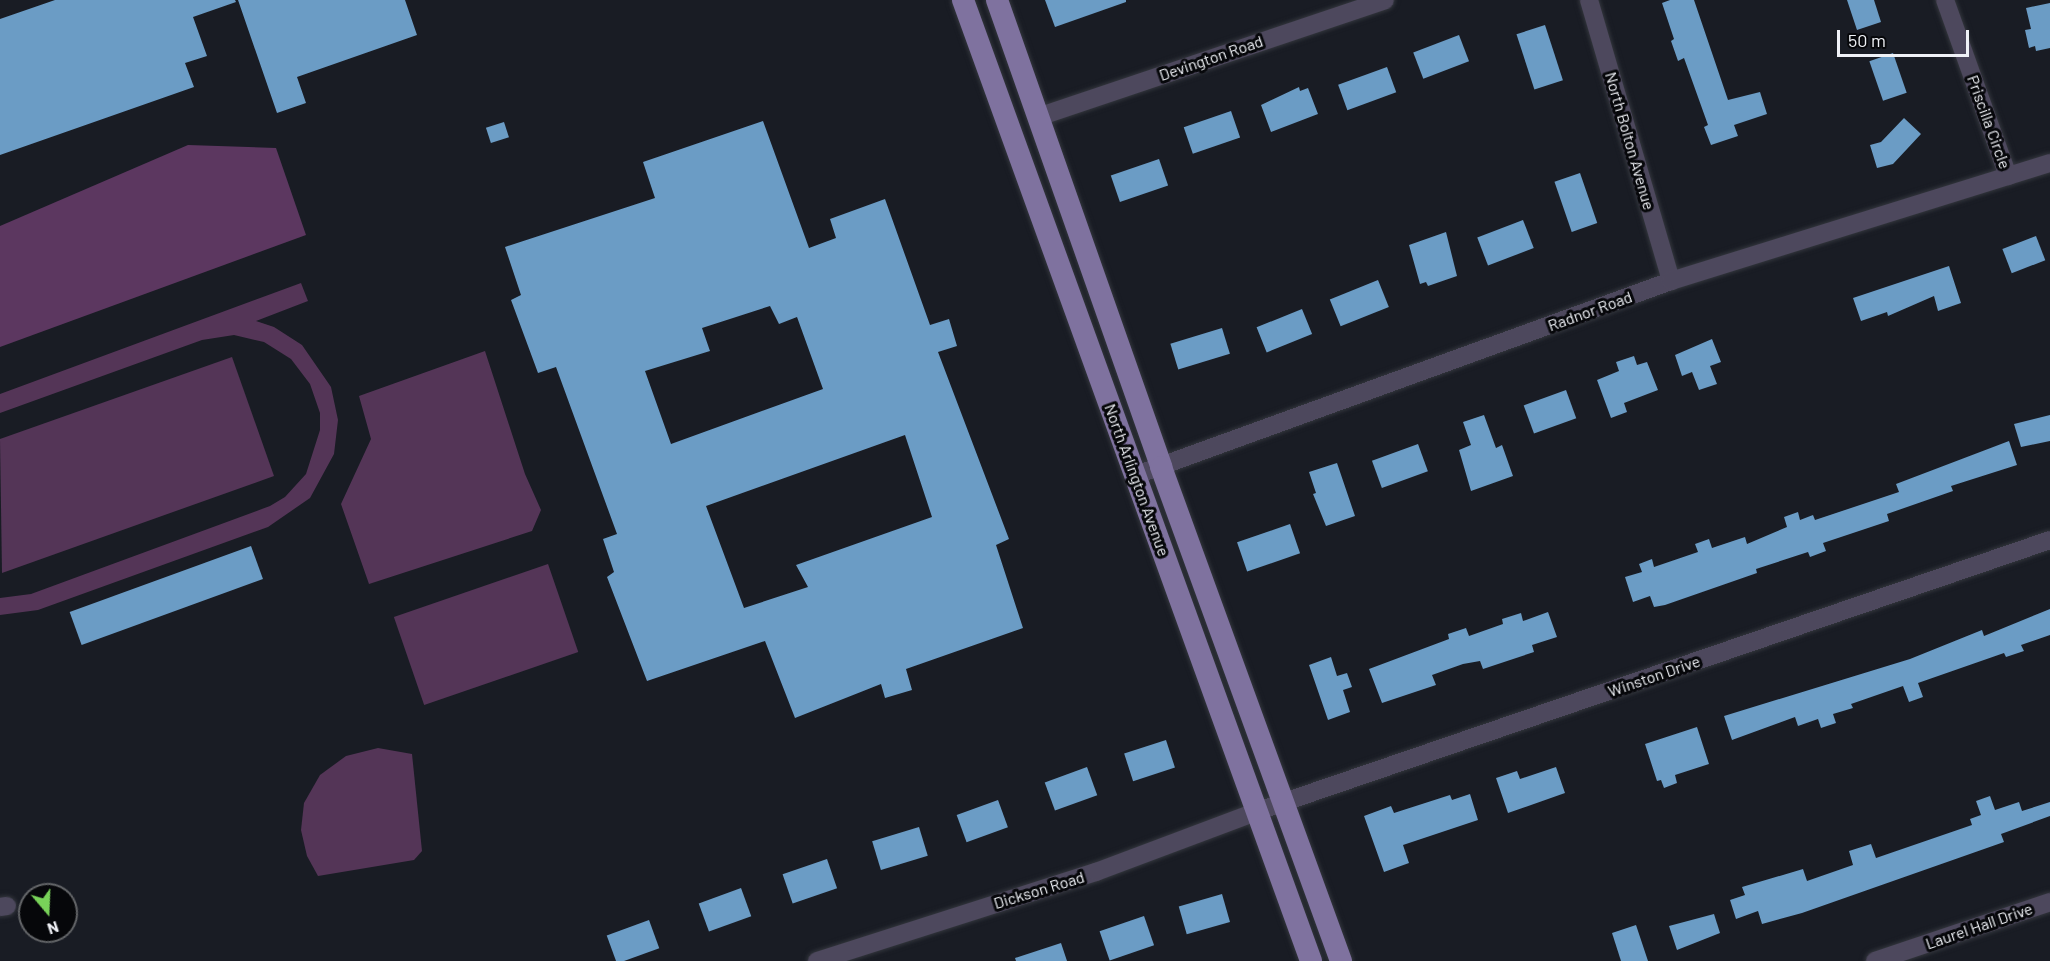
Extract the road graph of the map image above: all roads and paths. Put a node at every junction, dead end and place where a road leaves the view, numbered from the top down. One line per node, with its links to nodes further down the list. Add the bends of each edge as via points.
1 (963, 0): 11 (main road, North Arlington Avenue)
2 (997, 0): 6 (main road, North Arlington Avenue)
3 (1385, 0): 6 (street, Devington Road)
4 (1589, 0): 9 (street, North Bolton Avenue)
5 (1945, 0): 8 (street, Priscilla Circle)
6 (1038, 117): 10 (main road, North Arlington Avenue)
7 (2050, 163): 8 (street, Radnor Road)
8 (2008, 176): 9 (street, Radnor Road)
9 (1671, 281): 10 (street, Radnor Road)
10 (1161, 467): 11 (street, Radnor Road); 13 (main road, North Arlington Avenue)
11 (1136, 475): 14 (main road, North Arlington Avenue)
12 (2050, 540): 13 (street, Winston Drive)
13 (1286, 802): 14 (street, Winston Drive); 18 (main road, North Arlington Avenue)
14 (1258, 812): 16 (street, Dickson Road, via 1086,876); 17 (main road, North Arlington Avenue)
15 (2050, 902): 19 (street, Laurel Hall Drive)
16 (817, 961)
17 (1311, 961)
18 (1341, 961)
19 (1875, 961)

